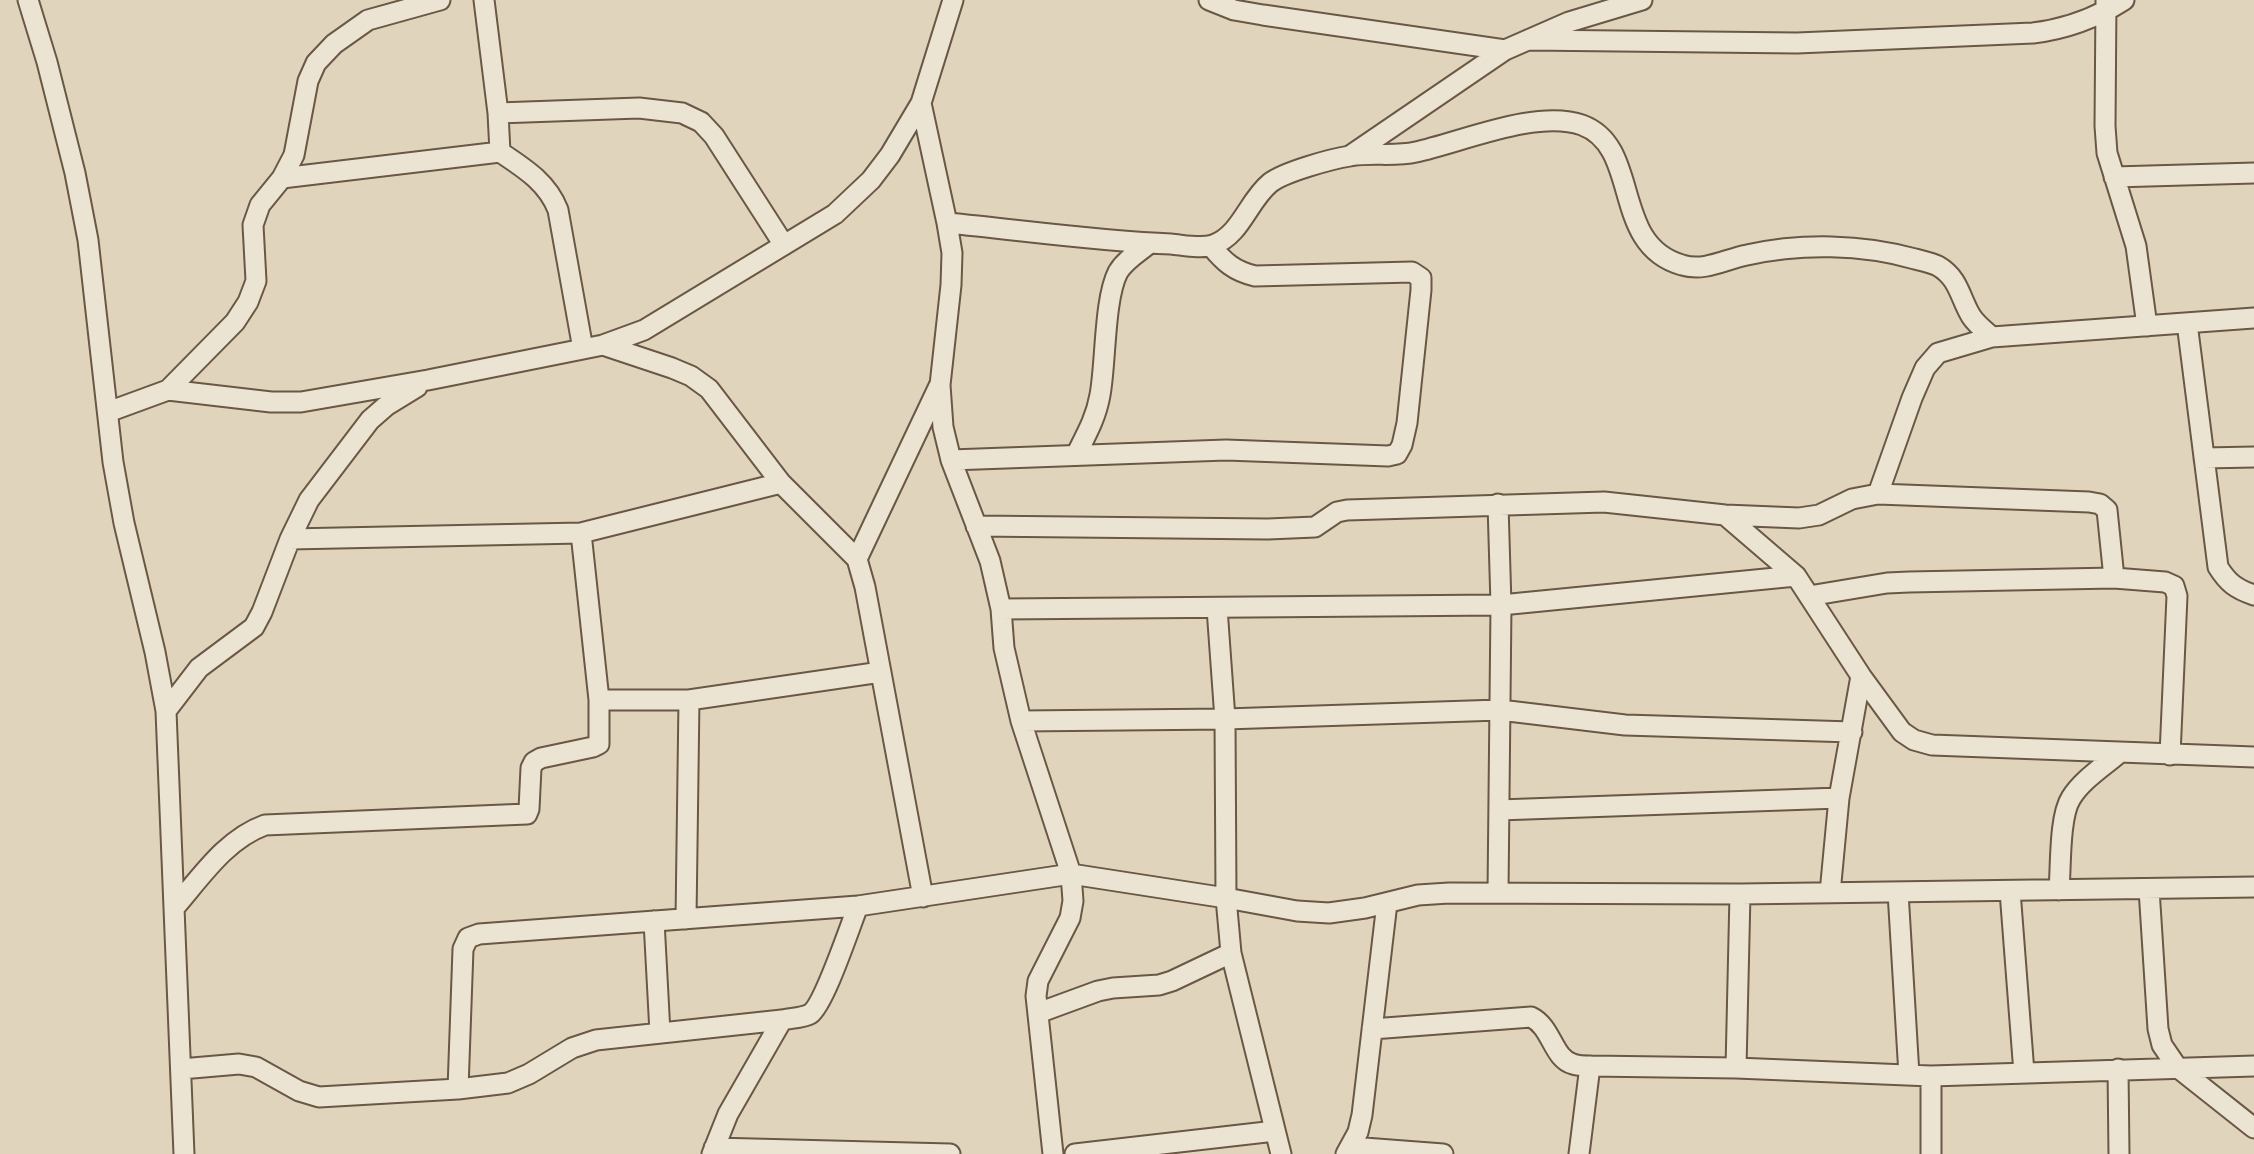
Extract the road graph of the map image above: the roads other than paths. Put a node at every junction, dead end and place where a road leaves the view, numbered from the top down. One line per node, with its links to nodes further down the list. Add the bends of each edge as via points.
1 (28, 0): 31 (street, via 75,173 88,240)
2 (440, 0): 17 (street, via 368,20 316,63 308,81 294,155)
3 (484, 0): 12 (street)
4 (953, 0): 11 (street)
5 (1209, 0): 10 (street, via 1263,15)
6 (1642, 0): 9 (street)
7 (2124, 0): 8 (street)
8 (2106, 6): 9 (street, via 2074,25 2033,33 1797,43); 16 (street, via 2105,127)
9 (1528, 40): 10 (street)
10 (1505, 50): 14 (street)
11 (921, 103): 18 (street); 20 (street, via 871,180 835,214)
12 (498, 113): 13 (street); 20 (street, via 639,108 682,113 715,136)
13 (500, 152): 17 (street); 27 (street, via 539,180 553,197)
14 (1351, 155): 21 (street, via 1270,183 1239,225); 25 (street, via 1414,152 1535,121 1584,125 1604,139 1619,167 1638,231 1657,254 1682,265 1703,267 1779,249 1885,251 1936,265 1948,273 1971,317)
15 (2254, 173): 16 (street)
16 (2114, 177): 24 (street, via 2136,246)
17 (282, 178): 30 (street, via 260,205 253,225 256,281 248,302 235,322)
18 (947, 223): 19 (street); 29 (street, via 951,285)
19 (1150, 243): 21 (street); 32 (street, via 1118,271 1111,292 1098,406)
20 (784, 245): 26 (street, via 644,330)
21 (1211, 246): 32 (street, via 1226,263 1255,276 1412,272 1421,278 1407,423 1397,454 1226,450)
22 (2254, 318): 23 (street)
23 (2187, 323): 24 (street); 34 (street)
24 (2147, 326): 25 (street)
25 (1992, 337): 37 (street, via 1938,353 1925,368)
26 (603, 345): 27 (street); 36 (street, via 672,368 709,389)
27 (583, 349): 28 (street)
28 (428, 380): 30 (street, via 301,402); 42 (street, via 370,420 309,500)
29 (940, 385): 35 (street); 43 (street)
30 (168, 390): 31 (street)
31 (108, 412): 56 (street, via 124,523)
32 (1076, 455): 35 (street)
33 (2254, 457): 34 (street)
34 (2204, 458): 46 (street, via 2218,567 2235,588)
35 (951, 460): 40 (street)
36 (781, 483): 41 (street); 43 (street)
37 (1878, 494): 39 (street, via 1852,499 1810,517); 45 (street, via 2100,503 2107,510)
38 (1497, 504): 39 (street, via 1604,502); 40 (street, via 1348,510 1315,527 1268,529); 48 (street)
39 (1725, 516): 44 (street)
40 (976, 526): 50 (street)
41 (581, 533): 42 (street); 54 (street)
42 (290, 539): 56 (street, via 254,627 199,668)
43 (857, 559): 51 (street)
44 (1796, 576): 47 (street); 48 (street)
45 (2114, 578): 47 (street, via 1887,583); 61 (street, via 2174,586)
46 (2254, 595)
47 (1810, 596): 52 (street)
48 (1501, 605): 49 (street); 55 (street)
49 (1217, 608): 50 (street); 57 (street)
50 (1001, 609): 58 (street, via 1004,648)
51 (881, 672): 53 (street); 74 (street)
52 (1861, 676): 59 (street); 60 (street, via 1902,732 1914,740 1932,745)
53 (689, 699): 54 (street); 79 (street)
54 (598, 700): 77 (street, via 598,744 534,762 527,814 265,825 233,842)
55 (1500, 710): 57 (street); 59 (street, via 1625,725); 64 (street)
56 (166, 711): 77 (street)
57 (1225, 719): 58 (street); 75 (street)
58 (1021, 721): 65 (street)
59 (1852, 732): 63 (street)
60 (2119, 753): 61 (street); 68 (street, via 2070,799 2064,813)
61 (2169, 755): 62 (street)
62 (2254, 757)
63 (1839, 797): 64 (street); 72 (street)
64 (1499, 810): 71 (street)
65 (1072, 874): 74 (street); 75 (street); 82 (street, via 1070,918 1038,981)
66 (2254, 887): 67 (street)
67 (2149, 889): 68 (street); 88 (street, via 2158,1029 2162,1045)
68 (2059, 890): 69 (street)
69 (2010, 891): 70 (street); 92 (street)
70 (1898, 892): 72 (street); 93 (street)
71 (1498, 893): 73 (street); 76 (street, via 1419,895)
72 (1830, 893): 73 (street)
73 (1740, 894): 89 (street)
74 (923, 897): 78 (street)
75 (1226, 898): 76 (street, via 1329,913); 81 (street)
76 (1387, 903): 84 (street)
77 (175, 906): 90 (street)
78 (858, 906): 79 (street); 83 (street, via 817,1006 809,1014)
79 (687, 919): 80 (street)
80 (654, 921): 85 (street); 95 (street, via 468,938 463,948)
81 (1231, 953): 82 (street, via 1172,982 1098,991); 97 (street)
82 (1038, 1013): 102 (street)
83 (782, 1020): 85 (street); 98 (street, via 728,1114)
84 (1372, 1029): 86 (street, via 1531,1017 1540,1022 1564,1060); 99 (street, via 1362,1115)
85 (660, 1033): 95 (street, via 596,1040 508,1083)
86 (1590, 1066): 89 (street); 106 (street)
87 (2254, 1066): 88 (street)
88 (2177, 1067): 91 (street); 96 (street)
89 (1736, 1068): 93 (street)
90 (181, 1069): 95 (street, via 256,1067 319,1097); 100 (street)
91 (2118, 1069): 92 (street); 108 (street)
92 (2024, 1073): 94 (street)
93 (1909, 1075): 94 (street)
94 (1931, 1076): 107 (street)
95 (458, 1089)
96 (2254, 1128)
97 (1275, 1131): 103 (street); 104 (street)
98 (713, 1151): 101 (street)
99 (1349, 1151): 105 (street)
100 (184, 1154)
101 (950, 1154)
102 (1053, 1154)
103 (1075, 1154)
104 (1280, 1154)
105 (1443, 1154)
106 (1579, 1154)
107 (1931, 1154)
108 (2119, 1154)

